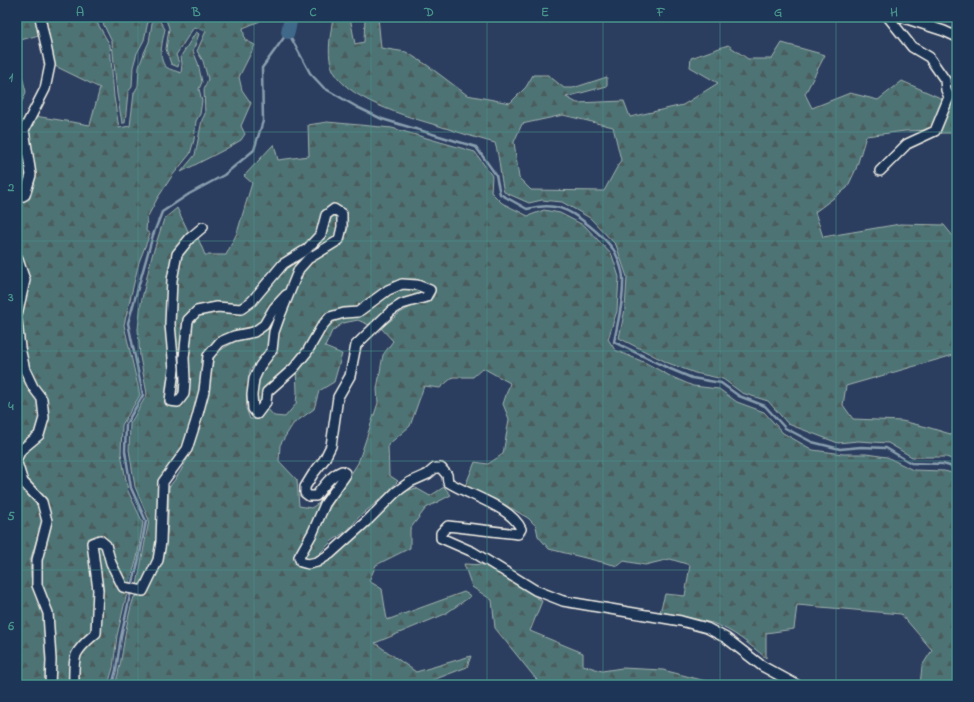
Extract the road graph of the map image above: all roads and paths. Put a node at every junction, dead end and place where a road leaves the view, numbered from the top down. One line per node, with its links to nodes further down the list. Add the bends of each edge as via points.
1 (40, 17): 6 (street, via 50,65 45,89 24,130 31,175 25,195)
2 (888, 17): 5 (street, via 912,47 930,57 945,80 949,97 935,132 907,144)
3 (901, 17): 4 (street)
4 (957, 37)
5 (880, 171)
6 (17, 199)
7 (204, 227): 9 (street, via 190,238 177,254 172,280 170,324 174,369 170,401 178,402 184,394 188,320 197,311 217,307 240,308 252,301 283,264 307,249 321,234 326,215 334,209 342,214 339,240 308,260 299,269)
8 (17, 257): 10 (street, via 25,280)
9 (292, 288): 15 (street, via 264,324 254,332 220,342 208,356 204,392 187,449 163,482 158,560 143,591 123,587 111,563 106,545 100,540 92,543 98,590 96,632 76,655); 16 (street, via 278,318 272,350 260,366 254,380 253,409 257,414 266,402 267,392 294,368 330,317 358,312 388,290 402,284 417,285 430,290 426,298 402,304 391,311 356,344 350,376 338,397 331,446 305,487 305,493 316,496 338,473 345,472 345,476 325,504 299,557 301,562 317,562 330,554 396,492 435,468 441,468 447,475 448,482 491,503 518,522 521,529 518,534 448,526 441,538 473,552 535,590 563,601 681,621 707,628 726,638 762,666)
10 (17, 315)
11 (17, 321): 12 (street, via 25,370 42,399 44,418 39,435 21,450)
12 (17, 458)
13 (17, 463): 14 (street, via 24,482 42,502 47,521 37,566 38,585 48,613)
14 (50, 685)
15 (74, 685)
16 (797, 685)

